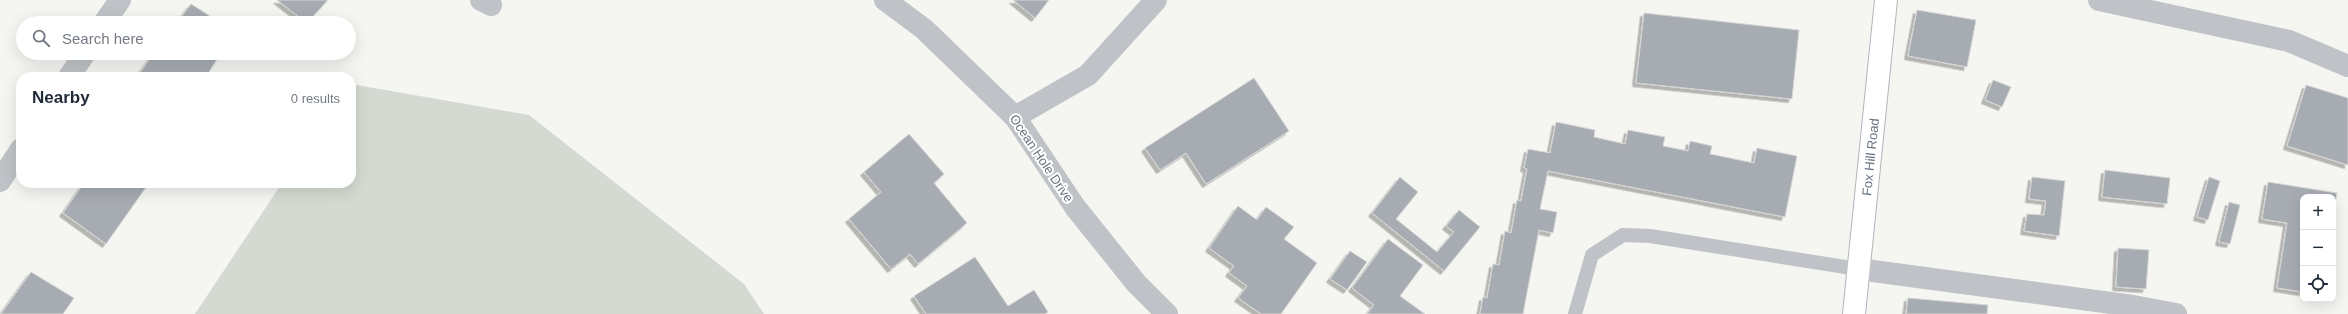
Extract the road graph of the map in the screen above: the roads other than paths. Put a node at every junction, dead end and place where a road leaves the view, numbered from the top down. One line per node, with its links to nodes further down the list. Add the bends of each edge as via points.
1 (120, 0): 6 (street)
2 (885, 0): 10 (street, Ocean Hole Drive, via 924,29)
3 (1156, 0): 10 (street, via 1088,75)
4 (1886, 0): 13 (main road, Fox Hill Road)
5 (2099, 0): 8 (street, via 2289,41)
6 (109, 16)
7 (80, 60): 9 (street)
8 (2348, 66)
9 (72, 72)
10 (1016, 117): 14 (street, Ocean Hole Drive, via 1075,207 1136,283)
11 (16, 157): 12 (street)
12 (0, 181)
13 (1858, 269): 15 (lane, via 1650,236 1623,235 1592,255); 16 (main road, Fox Hill Road); 17 (street)
14 (1167, 314)
15 (1575, 314)
16 (1854, 314)
17 (2176, 314)

